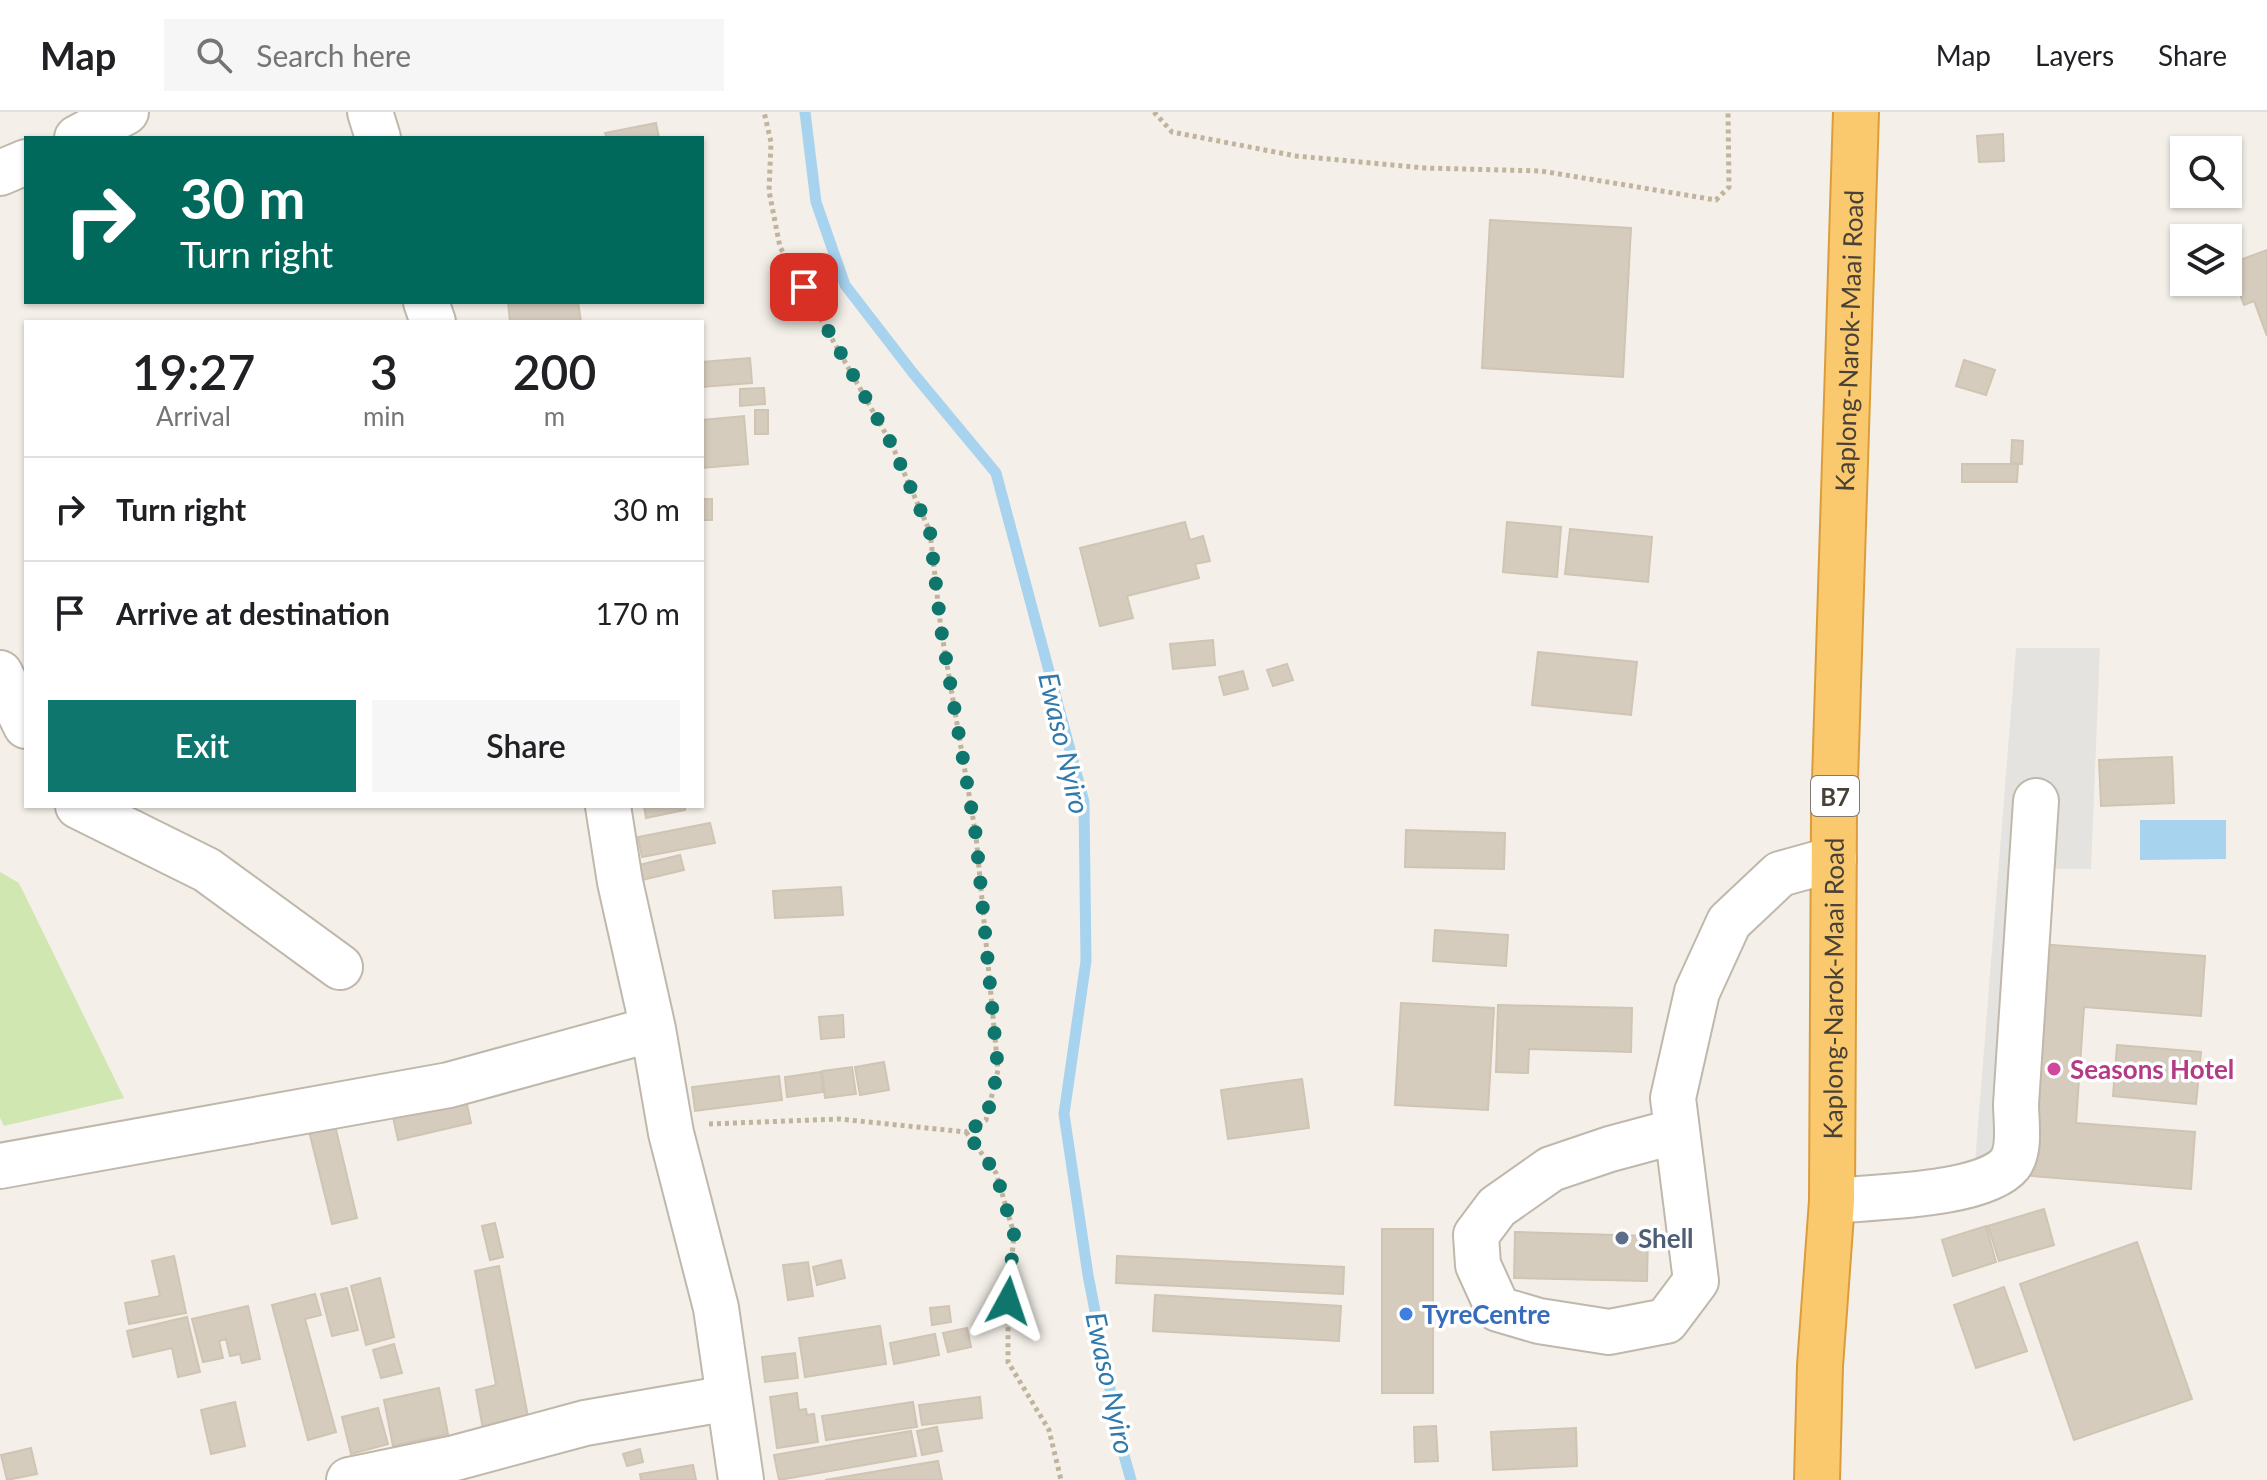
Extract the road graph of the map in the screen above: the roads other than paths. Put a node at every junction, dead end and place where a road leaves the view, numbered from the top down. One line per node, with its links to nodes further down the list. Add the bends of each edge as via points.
1 (126, 112): 4 (street)
2 (370, 112): 5 (street)
3 (1856, 112): 13 (highway, Kaplong-Narok-Maai Road / B7)
4 (81, 136)
5 (377, 136)
6 (24, 163): 7 (street)
7 (0, 173)
8 (0, 673): 9 (street)
9 (24, 722)
10 (2036, 801): 18 (street, via 2016,1151 2009,1165 1962,1187)
11 (82, 808): 14 (street, via 207,870)
12 (608, 808): 15 (street)
13 (1834, 859): 16 (street, via 1780,874 1729,922 1697,992 1673,1098); 18 (highway, Kaplong-Narok-Maai Road / B7)
14 (340, 967)
15 (653, 1029): 17 (street, via 449,1085); 19 (street, via 671,1133 716,1308)
16 (1677, 1131): 16 (street, via 1696,1281 1666,1321 1609,1332 1498,1309 1478,1265 1476,1235 1497,1207 1551,1169)
17 (0, 1166)
18 (1832, 1201): 22 (highway, Kaplong-Narok-Maai Road / B7)
19 (729, 1398): 20 (street, via 585,1423); 21 (street)
20 (349, 1480)
21 (741, 1480)
22 (1817, 1480)

